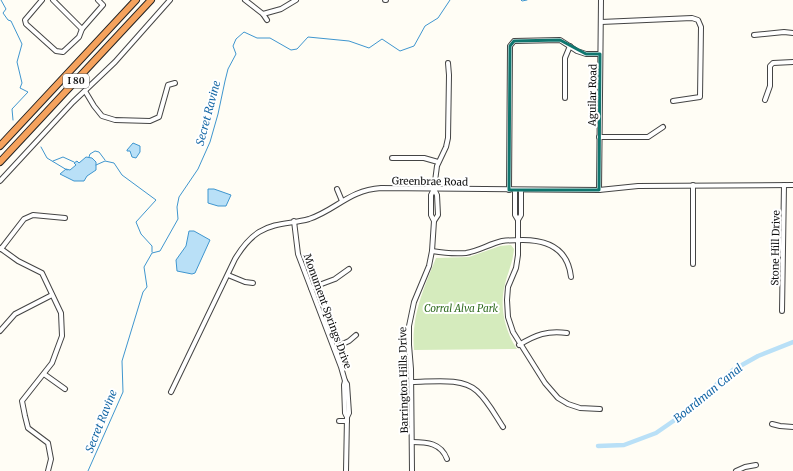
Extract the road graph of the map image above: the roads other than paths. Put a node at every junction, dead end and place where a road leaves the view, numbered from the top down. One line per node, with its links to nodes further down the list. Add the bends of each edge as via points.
1 (42, 0): 13 (street, via 25,20 26,24 56,51 63,52 79,37)
2 (53, 0): 13 (street)
3 (98, 0): 13 (street, via 103,5)
4 (136, 0): 27 (highway, I 80)
5 (151, 0): 29 (highway, I 80)
6 (170, 0): 21 (street, via 119,58)
7 (245, 0): 10 (street)
8 (296, 0): 10 (street, via 281,9)
9 (601, 0): 12 (street, Aguilar Road)
10 (263, 14): 11 (street)
11 (267, 20)
12 (601, 22): 17 (street, Aguilar Road); 24 (street, via 692,18 698,20 701,27 700,97)
13 (82, 29)
14 (793, 33): 15 (street)
15 (754, 35)
16 (570, 46): 17 (street, via 586,54); 22 (street, via 565,58); 37 (street, via 560,40 514,41 510,46)
17 (600, 54): 26 (street, Aguilar Road)
18 (793, 62): 23 (street, via 773,63 770,66 770,86)
19 (448, 63): 30 (street, Barrington Hills Drive, via 448,138)
20 (175, 83): 21 (street, via 168,85 159,117 150,121 115,120 102,116)
21 (85, 91): 31 (street)
22 (565, 98)
23 (765, 100)
24 (673, 101)
25 (663, 127): 26 (street, via 648,137)
26 (599, 137): 40 (street, Aguilar Road)
27 (0, 146)
28 (392, 158): 30 (street, via 424,158)
29 (0, 162)
30 (438, 162): 36 (street, Barrington Hills Drive)
31 (0, 181)
32 (693, 185): 33 (street, Greenbrae Road); 40 (street, Greenbrae Road); 48 (street)
33 (784, 185): 34 (street, Greenbrae Road); 55 (street, Stone Hill Drive)
34 (793, 185)
35 (337, 189): 41 (street)
36 (434, 189): 37 (street, Greenbrae Road); 41 (street, Greenbrae Road, via 373,189 354,194); 47 (street, Barrington Hills Drive, via 431,195 431,215 434,221)
37 (509, 190): 38 (street, Greenbrae Road)
38 (515, 190): 39 (street, Greenbrae Road); 43 (street, via 515,215)
39 (521, 190): 40 (street, Greenbrae Road); 43 (street, via 521,215)
40 (599, 190)
41 (342, 201): 44 (street, Greenbrae Road, via 314,217)
42 (65, 218): 46 (street, via 33,215 24,219)
43 (518, 220): 45 (street)
44 (294, 221): 50 (street, Greenbrae Road, via 273,225 254,235 241,250); 53 (street, Monument Springs Drive, via 298,254)
45 (518, 240): 47 (street, via 501,241 461,253); 51 (street, via 537,241 552,246 565,258); 59 (street, via 517,261 508,287 507,300 510,325)
46 (1, 249): 54 (street, via 42,273)
47 (432, 251): 62 (street, Barrington Hills Drive, via 410,318)
48 (693, 264)
49 (349, 269): 53 (street, via 335,279)
50 (228, 275): 52 (street); 64 (street, Greenbrae Road)
51 (571, 277)
52 (253, 283)
53 (311, 288): 60 (street, Monument Springs Drive)
54 (52, 295): 56 (street, via 15,314); 61 (street, via 61,313 62,336 52,362)
55 (782, 311)
56 (0, 331)
57 (567, 333): 59 (street, via 533,336)
58 (356, 335): 60 (street)
59 (520, 345): 65 (street, via 558,398 580,408)
60 (334, 348): 66 (street, Monument Springs Drive, via 347,384)
61 (44, 374): 63 (street); 74 (street, via 22,401 28,428 48,443 51,459)
62 (412, 382): 70 (street, via 466,384 481,395); 71 (street, Barrington Hills Drive)
63 (65, 389)
64 (171, 392)
65 (600, 408)
66 (347, 419): 67 (street); 75 (street, Monument Springs Drive)
67 (339, 421)
68 (772, 424): 69 (street)
69 (793, 426)
70 (503, 427)
71 (412, 442): 72 (street, via 434,445 444,452); 76 (street, Barrington Hills Drive)
72 (447, 459)
73 (756, 465): 77 (street)
74 (48, 471)
75 (346, 471)
76 (412, 471)
77 (736, 471)

